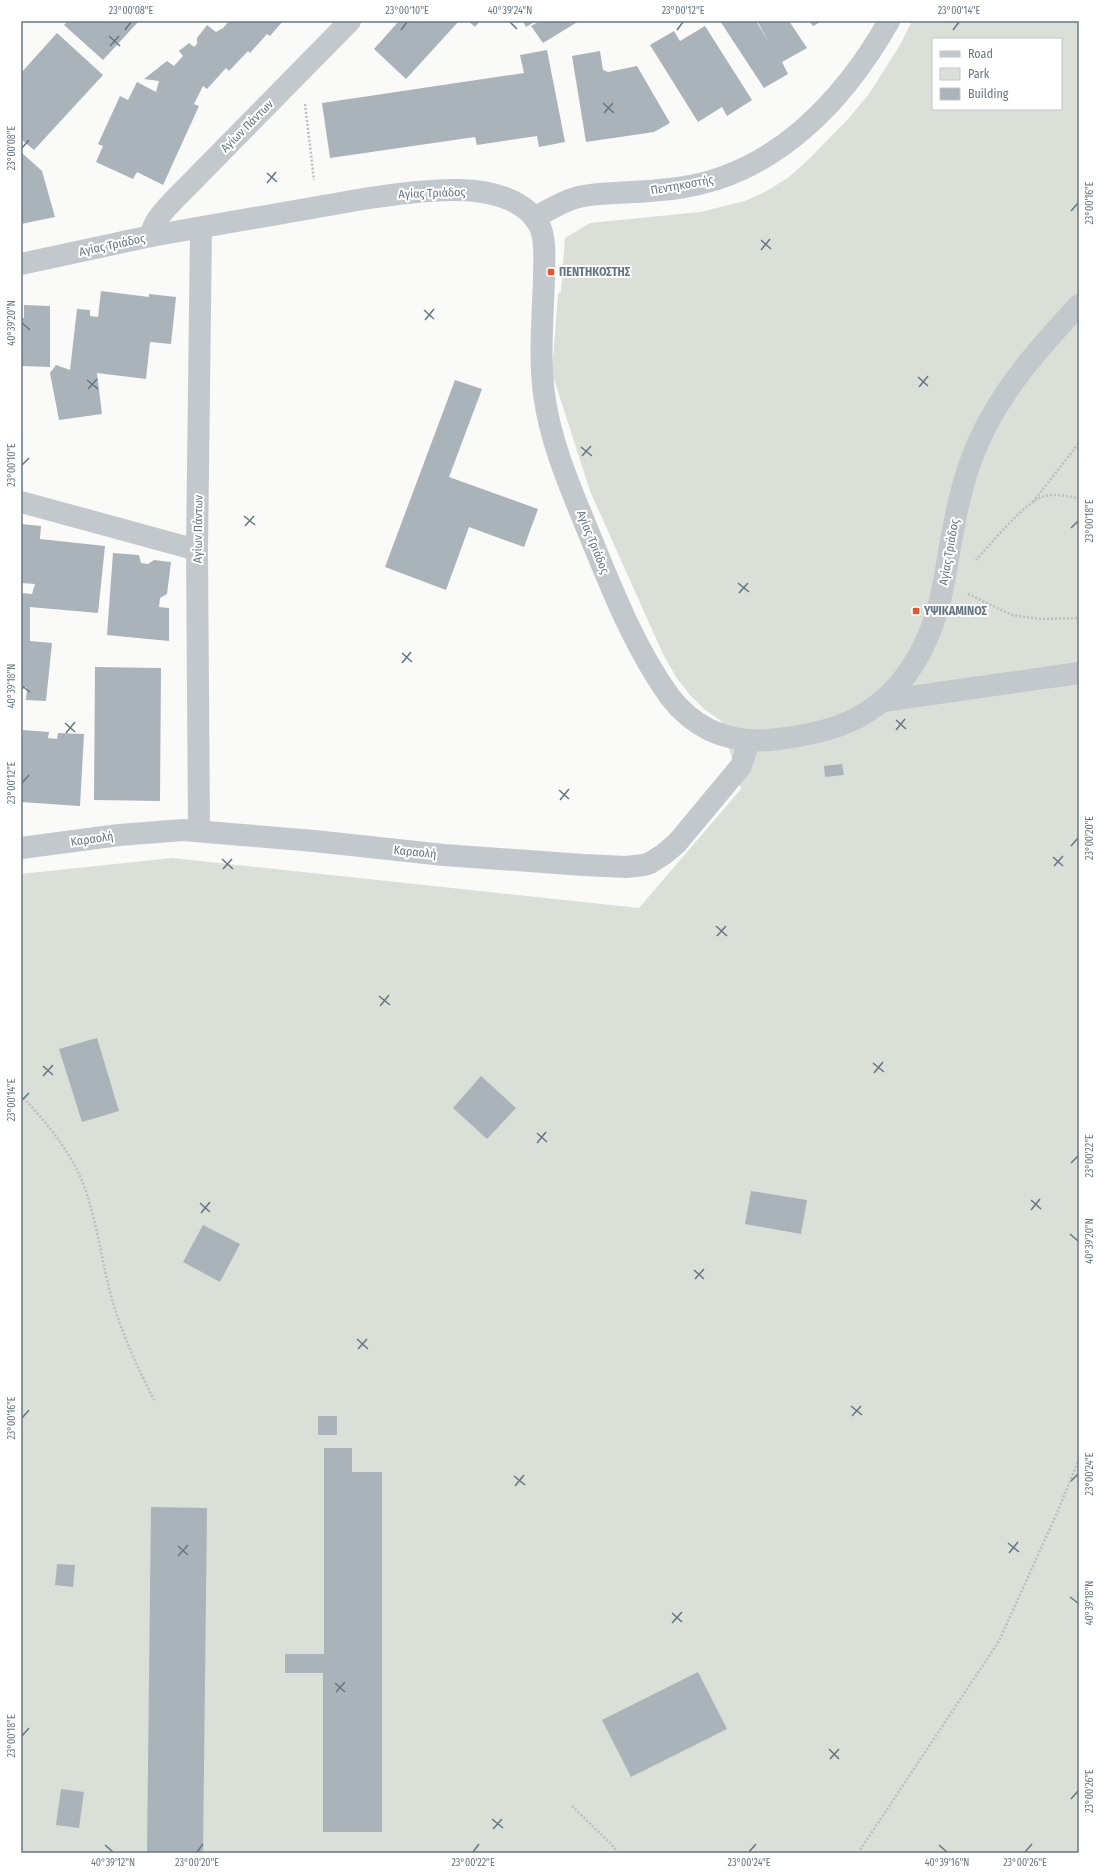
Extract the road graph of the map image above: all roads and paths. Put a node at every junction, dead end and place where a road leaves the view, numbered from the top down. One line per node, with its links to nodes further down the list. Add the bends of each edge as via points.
1 (350, 21): 3 (street, Αγίων Πάντων)
2 (889, 21): 5 (street, Πεντηκοστής, via 866,58 836,96 805,128 767,157 712,181 665,190 587,195 567,201)
3 (302, 71): 4 (path); 7 (street, Αγίων Πάντων, via 172,202 152,227)
4 (317, 207): 5 (street, Αγίας Τριάδος, via 400,194 454,190 502,197 523,208); 6 (street, Αγίας Τριάδος)
5 (534, 218): 19 (street, Αγίας Τριάδος, via 541,231 544,250 542,358 547,411 568,480 596,550 638,643 654,673 679,707 715,733 740,741)
6 (201, 228): 7 (street, Αγίας Τριάδος); 14 (street, Αγίων Πάντων)
7 (151, 236): 8 (street, Αγίας Τριάδος)
8 (21, 264)
9 (1079, 305): 15 (street, Αγίας Τριάδος, via 1028,363 993,413 979,441 959,496)
10 (1079, 444): 13 (path)
11 (1079, 498): 13 (path, via 1048,495)
12 (21, 502): 14 (street)
13 (1031, 504): 15 (path, via 974,562)
14 (197, 550): 20 (street, Αγίων Πάντων)
15 (945, 579): 16 (path, via 955,588 1012,615 1040,619); 18 (street, Αγίας Τριάδος, via 922,650 904,680)
16 (1079, 618)
17 (1079, 673): 18 (street)
18 (883, 701): 19 (street, Αγίας Τριάδος, via 863,715 836,727 798,736)
19 (749, 741): 20 (street, Καραολή, via 741,766 696,820 669,850 644,865 584,865 444,855)
20 (198, 830): 21 (street, Καραολή, via 164,830)
21 (21, 848)
22 (21, 1095): 23 (path, via 56,1137 78,1171 122,1333)
23 (154, 1400)
24 (1079, 1458): 27 (path, via 999,1641)
25 (572, 1806): 26 (path)
26 (617, 1853)
27 (858, 1853)

